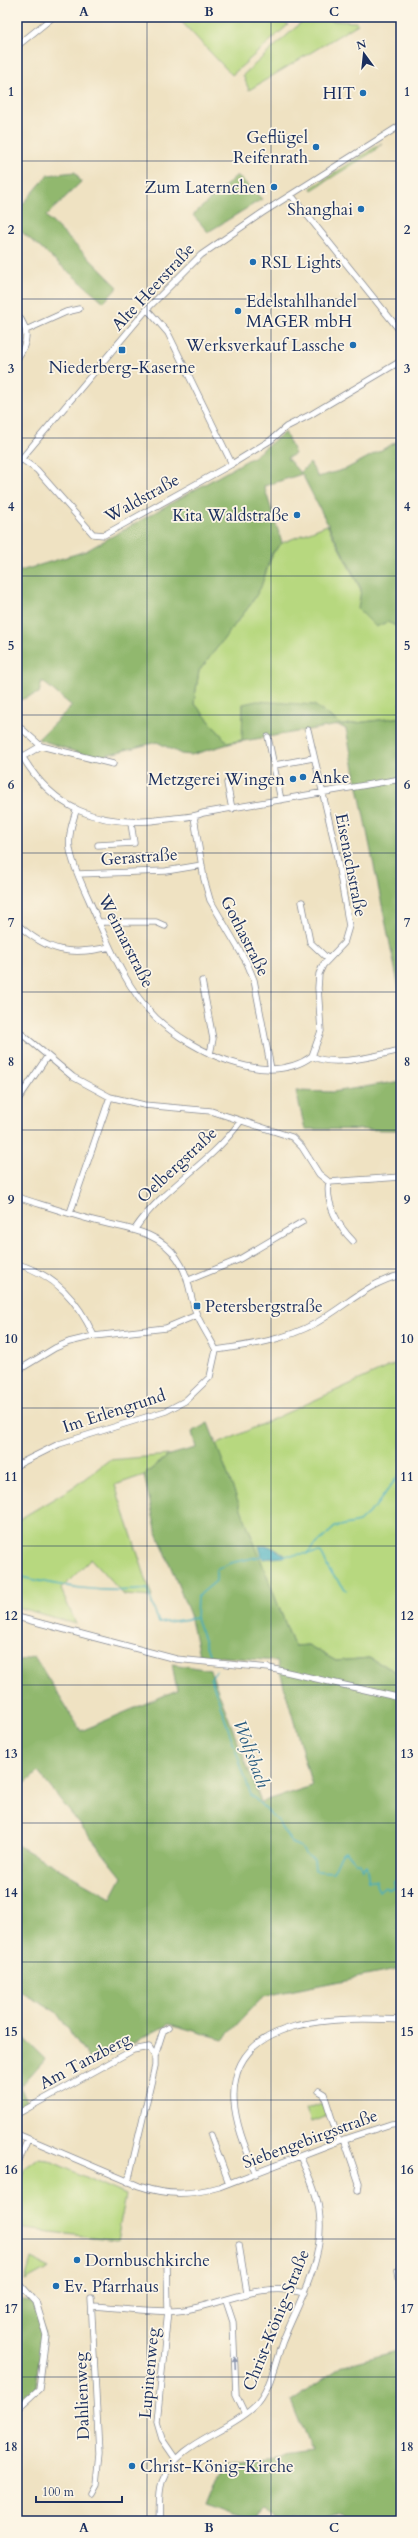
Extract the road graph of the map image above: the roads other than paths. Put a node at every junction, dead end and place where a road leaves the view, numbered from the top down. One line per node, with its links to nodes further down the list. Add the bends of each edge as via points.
1 (53, 17): 2 (street)
2 (17, 46)
3 (401, 125): 4 (street, Alte Heerstraße)
4 (291, 195): 6 (street, Alte Heerstraße, via 200,254); 9 (street)
5 (79, 309): 8 (street)
6 (147, 309): 12 (street, Alte Heerstraße); 14 (street, via 168,333)
7 (17, 314): 8 (street)
8 (26, 330): 10 (street, via 26,345)
9 (401, 332)
10 (17, 359)
11 (401, 361): 14 (street, Waldstraße, via 286,427 271,440)
12 (19, 458): 13 (street, Alte Heerstraße); 14 (street, Waldstraße, via 37,470 93,534 98,536)
13 (17, 464)
14 (232, 464)
15 (22, 729): 18 (street)
16 (308, 730): 21 (street, Eisenachstraße)
17 (268, 737): 23 (street, via 272,762)
18 (41, 746): 20 (street); 22 (street)
19 (17, 747): 20 (street)
20 (22, 757): 29 (street, via 38,778)
21 (313, 758): 23 (street); 26 (street, Eisenachstraße, via 316,761)
22 (113, 764)
23 (275, 765): 27 (street)
24 (401, 779): 26 (street)
25 (227, 783): 28 (street)
26 (321, 793): 27 (street); 40 (street, Eisenachstraße, via 336,852 349,926 344,943)
27 (281, 800): 28 (street)
28 (232, 809): 30 (street)
29 (76, 811): 31 (street); 34 (street, Weimarstraße, via 70,841 71,854)
30 (194, 817): 31 (street); 33 (street, Gothastraße)
31 (131, 823): 32 (street, via 134,843)
32 (98, 846)
33 (202, 866): 34 (street, Gerastraße, via 159,871); 47 (street, Gothastraße, via 207,891 217,915 247,963 254,980)
34 (78, 874): 36 (street, Weimarstraße)
35 (302, 902): 40 (street, via 310,942)
36 (99, 922): 38 (street, via 156,922); 39 (street, Weimarstraße)
37 (17, 924): 39 (street, via 30,936 59,950 80,953)
38 (165, 926)
39 (110, 947): 44 (street, Weimarstraße, via 126,977 152,1013 177,1035)
40 (328, 960): 46 (street, Eisenachstraße, via 318,981 321,1031)
41 (202, 981): 44 (street, via 213,1039)
42 (17, 1030): 45 (street)
43 (401, 1050): 46 (street, via 352,1059 325,1060)
44 (210, 1054): 47 (street, Weimarstraße, via 251,1067)
45 (47, 1056): 48 (street, via 73,1077); 49 (street)
46 (312, 1056): 47 (street, Weimarstraße, via 299,1064)
47 (271, 1069)
48 (110, 1097): 50 (street, via 144,1106 198,1108); 54 (street)
49 (17, 1101)
50 (240, 1122): 52 (street, via 292,1137 302,1147 319,1174); 56 (street, Oelbergstraße, via 194,1171 147,1210)
51 (401, 1177): 52 (street)
52 (329, 1182): 57 (street, via 328,1198 343,1231)
53 (17, 1197): 54 (street)
54 (70, 1213): 56 (street)
55 (302, 1222): 60 (street, via 238,1260)
56 (135, 1229): 60 (street, via 148,1234 168,1248 177,1257)
57 (353, 1241)
58 (17, 1264): 62 (street, via 48,1277 68,1293 83,1312)
59 (401, 1275): 63 (street, via 362,1290 297,1333)
60 (189, 1280): 61 (street)
61 (197, 1315): 62 (street, via 166,1328); 63 (street)
62 (94, 1336): 64 (street, via 54,1348)
63 (216, 1350): 65 (street, Im Erlengrund, via 210,1377 185,1401 166,1411 59,1444)
64 (17, 1371)
65 (17, 1465)
66 (17, 1617): 67 (street, via 176,1659 269,1668)
67 (401, 1698)
68 (401, 2020): 80 (street, via 370,2018 322,2021 288,2028 255,2046 242,2060 234,2101 238,2124)
69 (168, 2028): 70 (street, via 163,2031)
70 (155, 2056): 72 (street, Am Tanzberg, via 149,2046 132,2050); 81 (street, Am Tanzberg, via 155,2066)
71 (319, 2090): 77 (street, via 324,2094)
72 (17, 2114)
73 (401, 2123): 77 (street, Siebengebirgsstraße)
74 (17, 2134): 76 (street, Siebengebirgsstraße)
75 (211, 2135): 82 (street, Siebengebirgsstraße)
76 (28, 2139): 79 (street); 81 (street, Siebengebirgsstraße)
77 (342, 2140): 78 (street, Siebengebirgsstraße); 83 (street, via 359,2183)
78 (300, 2156): 80 (street, Siebengebirgsstraße); 89 (street, Christ-König-Straße, via 318,2202 320,2220 319,2250)
79 (17, 2165)
80 (256, 2174): 82 (street, Siebengebirgsstraße)
81 (128, 2182): 82 (street, Siebengebirgsstraße, via 154,2191 179,2195 199,2193)
82 (229, 2184)
83 (358, 2191)
84 (239, 2245): 88 (street)
85 (167, 2262): 94 (street, Lupinenweg)
86 (398, 2270): 90 (street)
87 (17, 2281): 95 (street, via 36,2302 46,2335 39,2389)
88 (247, 2293): 89 (street, via 275,2288); 92 (street)
89 (304, 2293): 96 (street, Christ-König-Straße, via 261,2397)
90 (401, 2293)
91 (91, 2298): 93 (street, Dahlienweg)
92 (226, 2301): 94 (street, via 183,2310); 96 (street, one-way to 92, via 236,2395 233,2322)
93 (92, 2306): 94 (street); 98 (street, Dahlienweg, via 99,2453 96,2484)
94 (168, 2310): 97 (street, Lupinenweg, via 157,2422 162,2439)
95 (17, 2410)
96 (245, 2414): 97 (street, Christ-König-Straße)
97 (175, 2458): 99 (street, via 162,2483)
98 (91, 2492)
99 (159, 2521)

